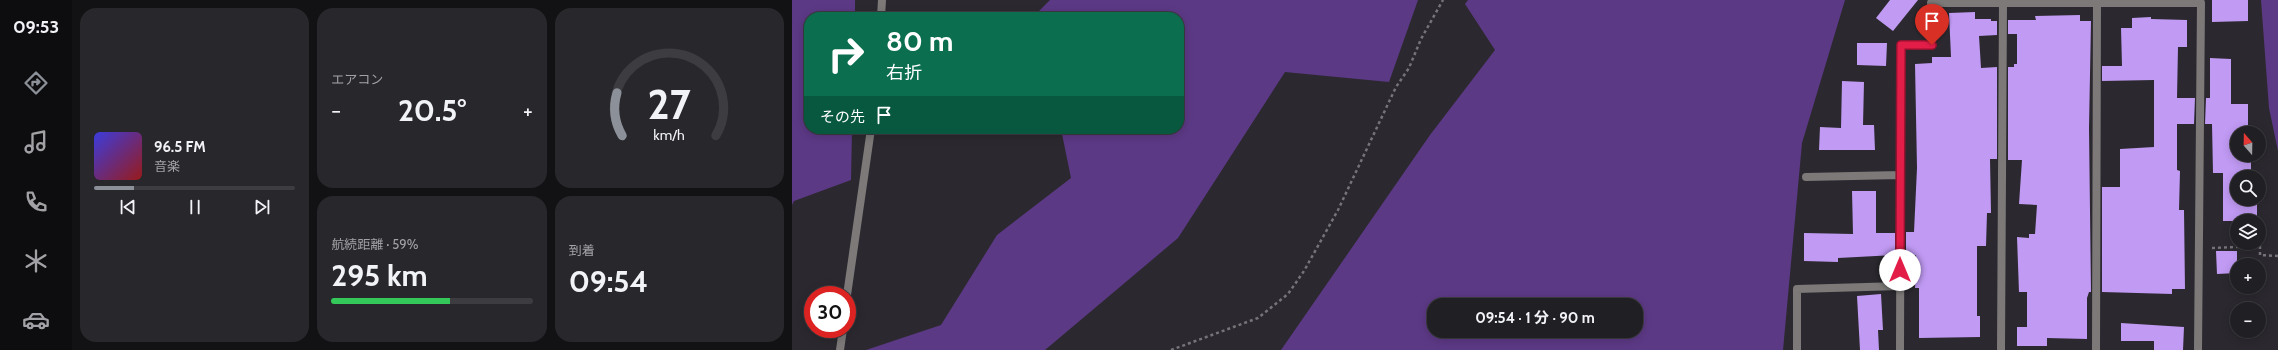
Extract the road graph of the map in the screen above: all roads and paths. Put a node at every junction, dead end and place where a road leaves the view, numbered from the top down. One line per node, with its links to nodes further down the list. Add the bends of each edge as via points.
1 (882, 0): 5 (street)
2 (1443, 0): 15 (path, via 1396,87 1338,210 1288,294 1258,318)
3 (2003, 3): 4 (street); 7 (street, via 1931,3 1932,45 1901,45); 18 (street)
4 (2097, 3): 9 (street, via 2201,3); 19 (street)
5 (881, 12)
6 (870, 134): 11 (street)
7 (1900, 176): 8 (street); 12 (street)
8 (1806, 177)
9 (2199, 248): 10 (path, via 2260,246 2260,255); 20 (street)
10 (2278, 256)
11 (848, 286)
12 (1900, 286): 16 (street, via 1797,289); 17 (street)
13 (841, 338): 14 (street)
14 (840, 350)
15 (1171, 350)
16 (1797, 350)
17 (1900, 350)
18 (2001, 350)
19 (2096, 350)
20 (2198, 350)

